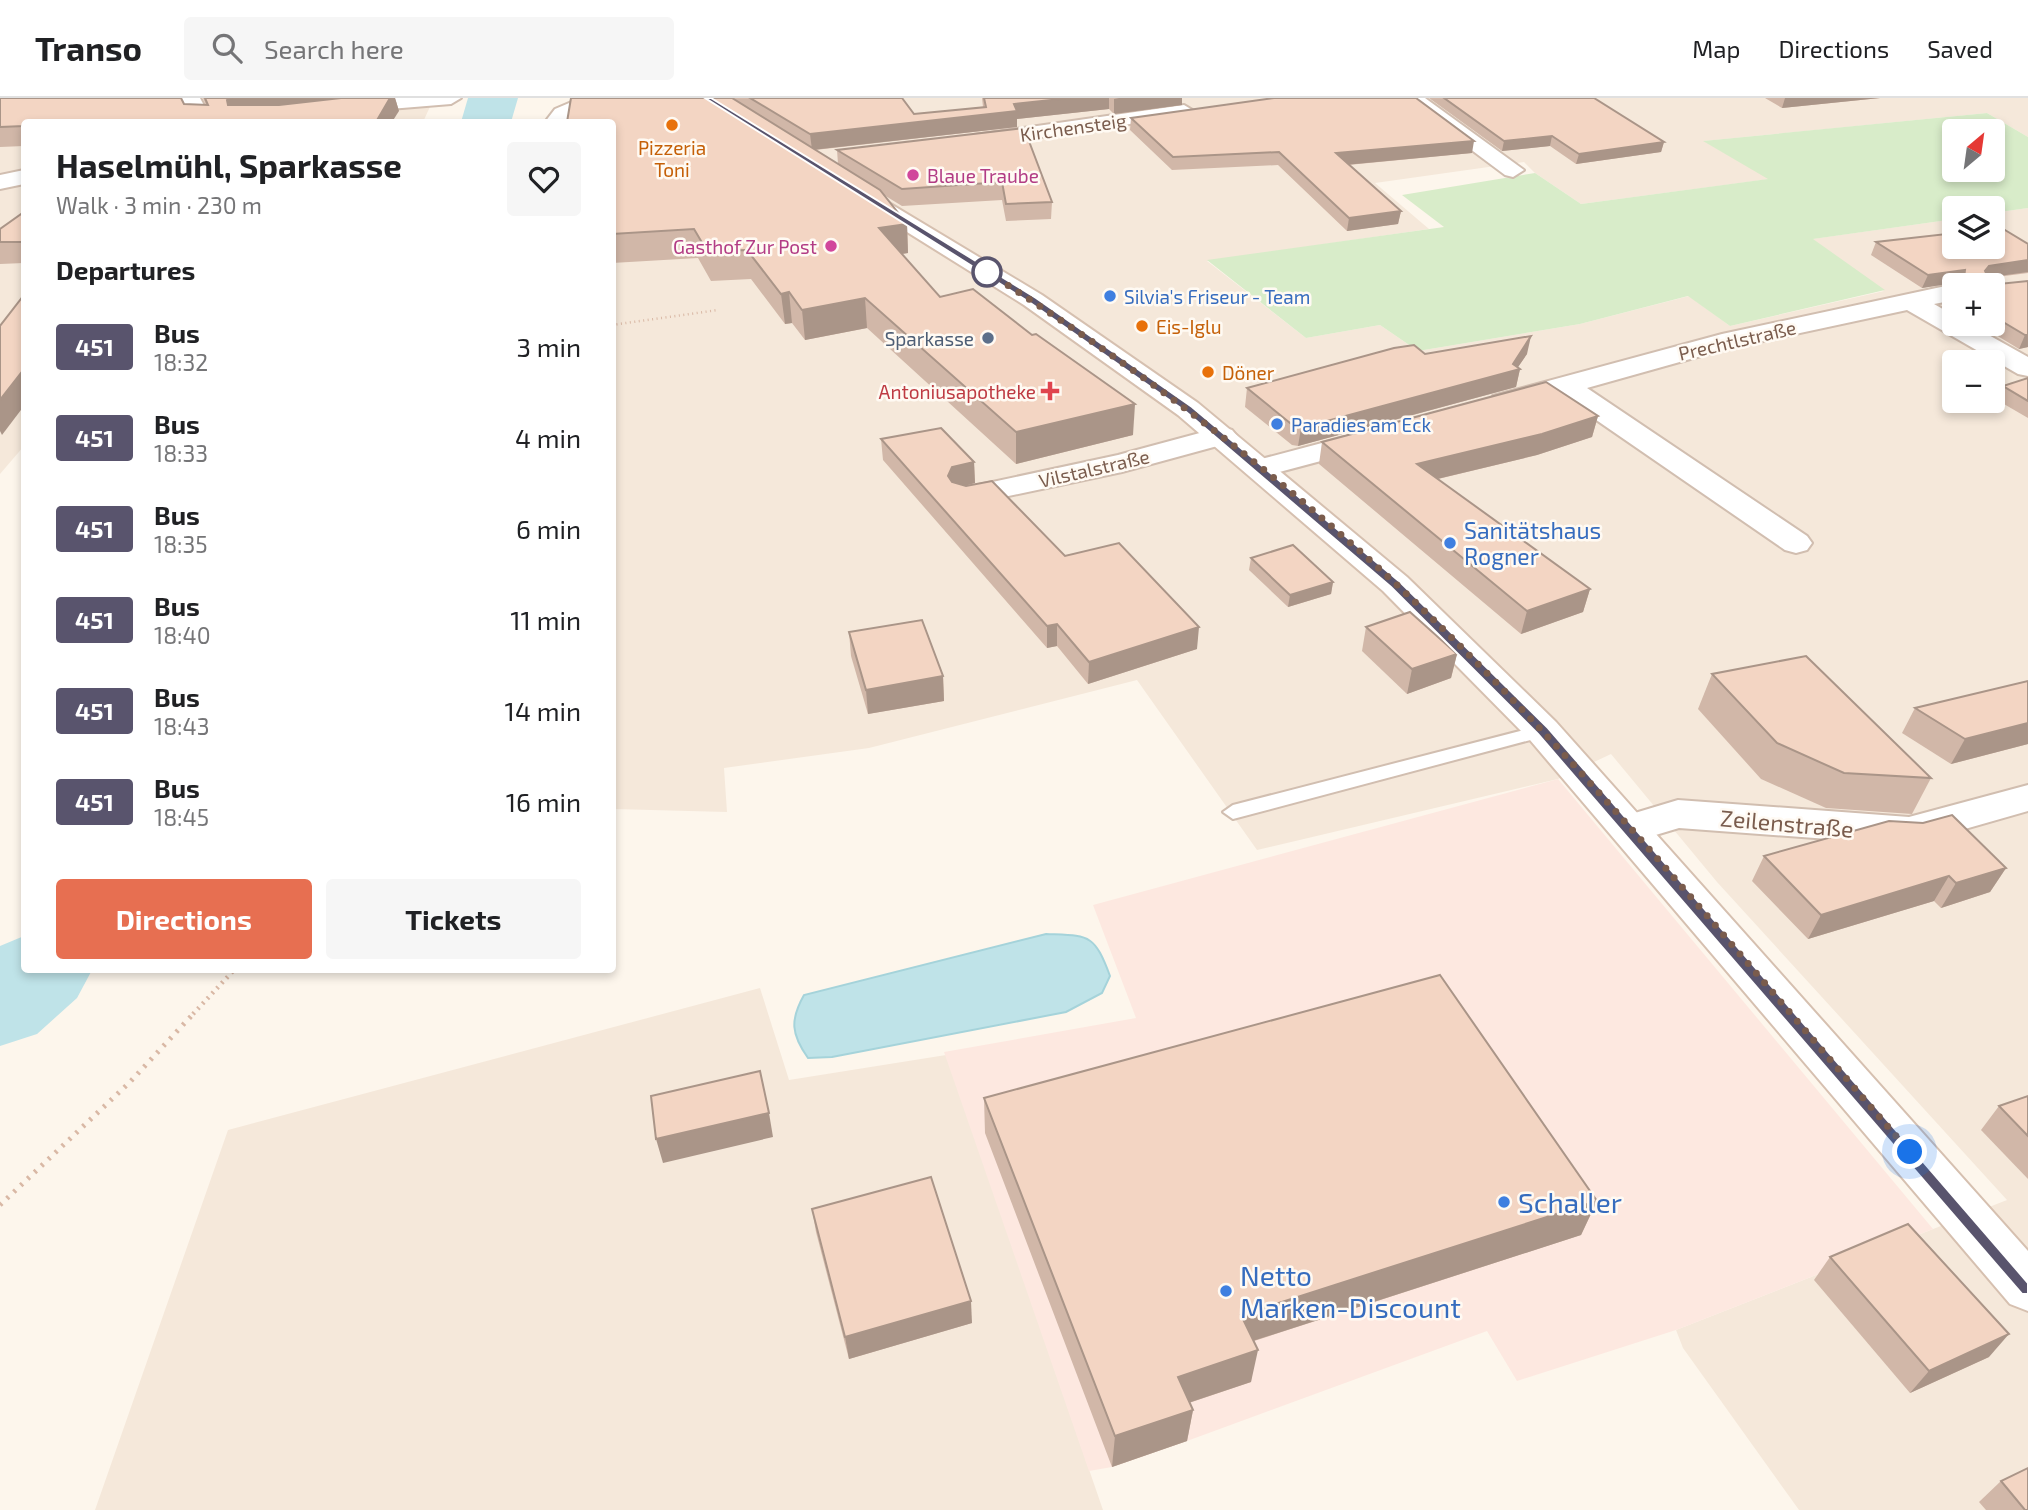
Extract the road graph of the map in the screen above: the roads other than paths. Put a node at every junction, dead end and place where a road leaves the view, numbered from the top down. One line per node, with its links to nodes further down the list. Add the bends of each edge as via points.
1 (190, 98): 6 (street)
2 (451, 98): 7 (street)
3 (599, 98): 8 (street, via 562,113)
4 (1412, 98): 10 (street)
5 (1198, 105): 9 (street, Kirchensteig)
6 (201, 119)
7 (263, 119)
8 (558, 119)
9 (952, 145)
10 (1513, 170)
11 (832, 175): 20 (street, via 1032,300)
12 (21, 178): 13 (street)
13 (0, 182)
14 (1942, 295): 15 (street, Prechtlstraße)
15 (1910, 301): 16 (street); 17 (street, Prechtlstraße, via 1722,342)
16 (2028, 368)
17 (1564, 385): 18 (street, Prechtlstraße); 23 (street)
18 (1472, 411)
19 (1393, 433): 21 (street)
20 (1222, 436): 21 (street); 22 (street, Vilstalstraße)
21 (1261, 468): 24 (street, via 1395,584)
22 (966, 496)
23 (1796, 543)
24 (1543, 731): 26 (lane); 27 (street)
25 (2028, 798): 27 (street, Zeilenstraße, via 1909,831 1678,814)
26 (1233, 812)
27 (1629, 829): 28 (street)
28 (2028, 1288)

